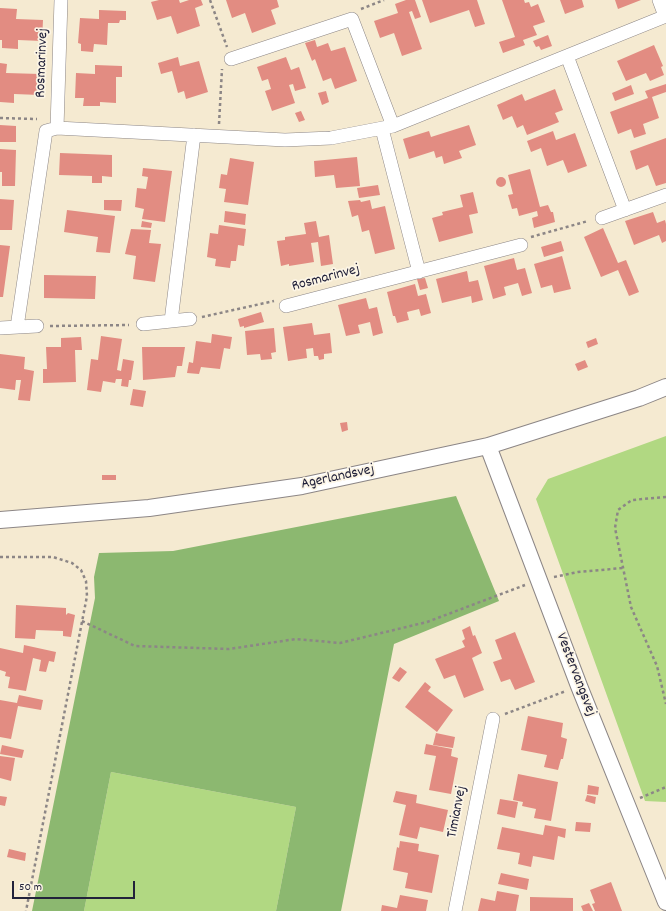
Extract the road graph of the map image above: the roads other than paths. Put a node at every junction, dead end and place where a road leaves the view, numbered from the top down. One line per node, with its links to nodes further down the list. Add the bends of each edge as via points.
1 (61, 0): 6 (street, Rosmarinvej)
2 (659, 0): 3 (street)
3 (665, 16): 4 (street)
4 (566, 56): 7 (street); 10 (street)
5 (231, 59): 7 (street, via 352,19)
6 (57, 124): 8 (street); 19 (street, via 46,131)
7 (387, 127): 8 (street, via 331,138 285,140); 13 (street)
8 (194, 135): 16 (street)
9 (666, 195): 10 (street)
10 (625, 210): 11 (street)
11 (602, 218)
12 (521, 245): 13 (street, Rosmarinvej)
13 (419, 272): 14 (street, Rosmarinvej)
14 (286, 306)
15 (190, 319): 16 (street)
16 (171, 321): 17 (street)
17 (143, 324)
18 (37, 326): 19 (street)
19 (17, 327): 20 (street)
20 (0, 328)
21 (666, 387): 22 (street, Agerlandsvej)
22 (488, 446): 23 (street, Agerlandsvej, via 302,486 148,508); 25 (street, Vestervangsvej, via 579,686)
23 (0, 520)
24 (493, 719): 26 (street, Timianvej)
25 (666, 902)
26 (455, 911)

